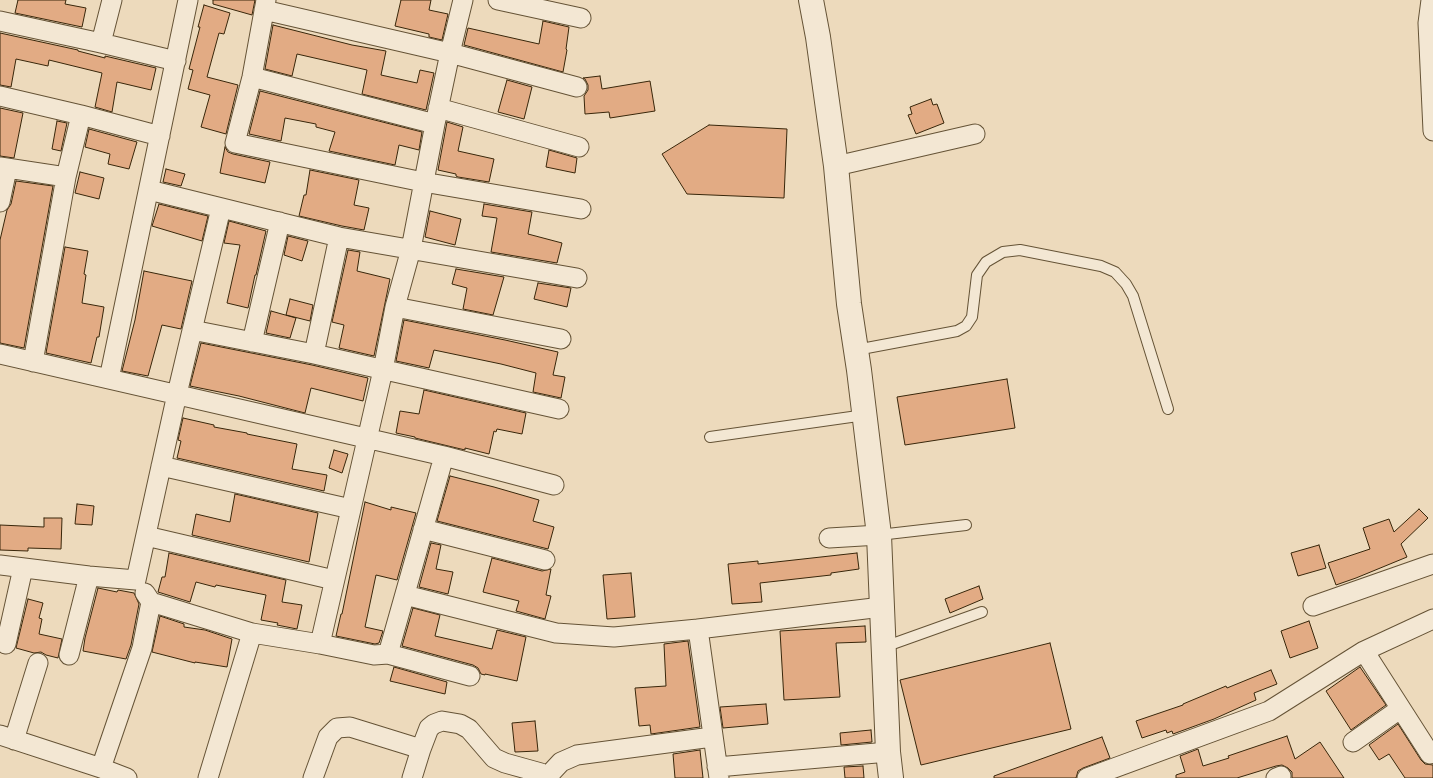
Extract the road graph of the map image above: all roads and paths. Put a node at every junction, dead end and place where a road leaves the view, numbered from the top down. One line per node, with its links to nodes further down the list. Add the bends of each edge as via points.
1 (112, 0): 10 (street)
2 (188, 0): 12 (street)
3 (463, 0): 11 (street)
4 (498, 0): 8 (street)
5 (811, 0): 23 (street)
6 (1431, 0): 18 (street, via 1428,23)
7 (265, 5): 11 (street); 13 (street)
8 (581, 18)
9 (0, 21): 10 (street)
10 (101, 43): 12 (street)
11 (450, 53): 14 (street); 17 (street)
12 (176, 61): 21 (street)
13 (252, 77): 17 (street); 26 (street, via 235,143)
14 (578, 87)
15 (0, 96): 16 (street)
16 (81, 115): 21 (street); 25 (street)
17 (436, 116): 22 (street); 26 (street)
18 (1433, 122): 19 (street)
19 (1433, 131)
20 (975, 134): 23 (street)
21 (160, 136): 27 (street)
22 (579, 147)
23 (836, 166): 39 (street)
24 (4, 168): 25 (street); 28 (street)
25 (66, 177): 42 (street)
26 (423, 182): 30 (street); 33 (street)
27 (149, 190): 29 (street); 44 (street)
28 (0, 202)
29 (221, 208): 31 (street); 36 (street)
30 (581, 209)
31 (280, 222): 32 (street); 38 (street)
32 (339, 237): 33 (street); 41 (street)
33 (411, 249): 34 (street); 35 (street)
34 (577, 278)
35 (395, 307): 37 (street); 43 (street)
36 (192, 330): 38 (street); 45 (street)
37 (561, 339)
38 (252, 342): 41 (street)
39 (856, 350): 47 (lane, via 957,331 966,326 972,316 977,275 986,262 1003,252 1020,250 1100,266 1121,278 1133,296); 48 (street)
40 (0, 354): 42 (street)
41 (314, 354): 43 (street)
42 (33, 362): 44 (street)
43 (383, 370): 46 (street); 50 (street)
44 (110, 379): 45 (street)
45 (177, 394): 50 (street); 52 (street)
46 (559, 409)
47 (1168, 409)
48 (865, 416): 49 (lane); 57 (street)
49 (710, 437)
50 (367, 439): 51 (street); 54 (street)
51 (444, 456): 53 (street); 56 (street)
52 (161, 466): 54 (street); 58 (street)
53 (554, 485)
54 (351, 509): 66 (street)
55 (966, 525): 57 (lane)
56 (423, 529): 60 (street); 67 (street)
57 (879, 534): 59 (street); 70 (street)
58 (146, 536): 65 (street); 66 (street)
59 (829, 538)
60 (545, 560)
61 (1433, 564): 69 (street)
62 (0, 565): 63 (street)
63 (24, 568): 64 (street); 75 (street)
64 (90, 576): 65 (street); 80 (street)
65 (136, 580): 68 (street)
66 (334, 580): 76 (street)
67 (405, 595): 73 (street, via 556,633 614,636); 79 (street)
68 (151, 602): 74 (street); 90 (street, via 142,648)
69 (1313, 606)
70 (882, 607): 73 (street); 77 (street)
71 (982, 612): 77 (lane)
72 (1433, 619): 78 (street)
73 (698, 629): 84 (street)
74 (252, 633): 76 (street); 95 (street)
75 (6, 644)
76 (320, 644): 79 (street, via 374,655)
77 (884, 647): 88 (street)
78 (1364, 651): 83 (street); 91 (street, via 1269,711)
79 (388, 654): 82 (street)
80 (69, 655)
81 (38, 663): 85 (street)
82 (470, 676)
83 (1400, 709): 86 (street); 89 (street)
84 (712, 737): 92 (street); 93 (street, via 576,755 561,762)
85 (7, 738): 90 (street)
86 (1352, 742)
87 (421, 749): 93 (street, via 429,728 434,724 442,721 460,724 469,729 494,758); 96 (street, via 350,726 337,728 328,737); 97 (street)
88 (888, 752): 92 (street); 98 (street)
89 (1430, 754)
90 (101, 768): 94 (street)
91 (1127, 771): 99 (street)
92 (718, 772)
93 (549, 777)
94 (127, 778)
95 (208, 778)
96 (313, 778)
97 (412, 778)
98 (890, 778)
99 (1087, 778)

